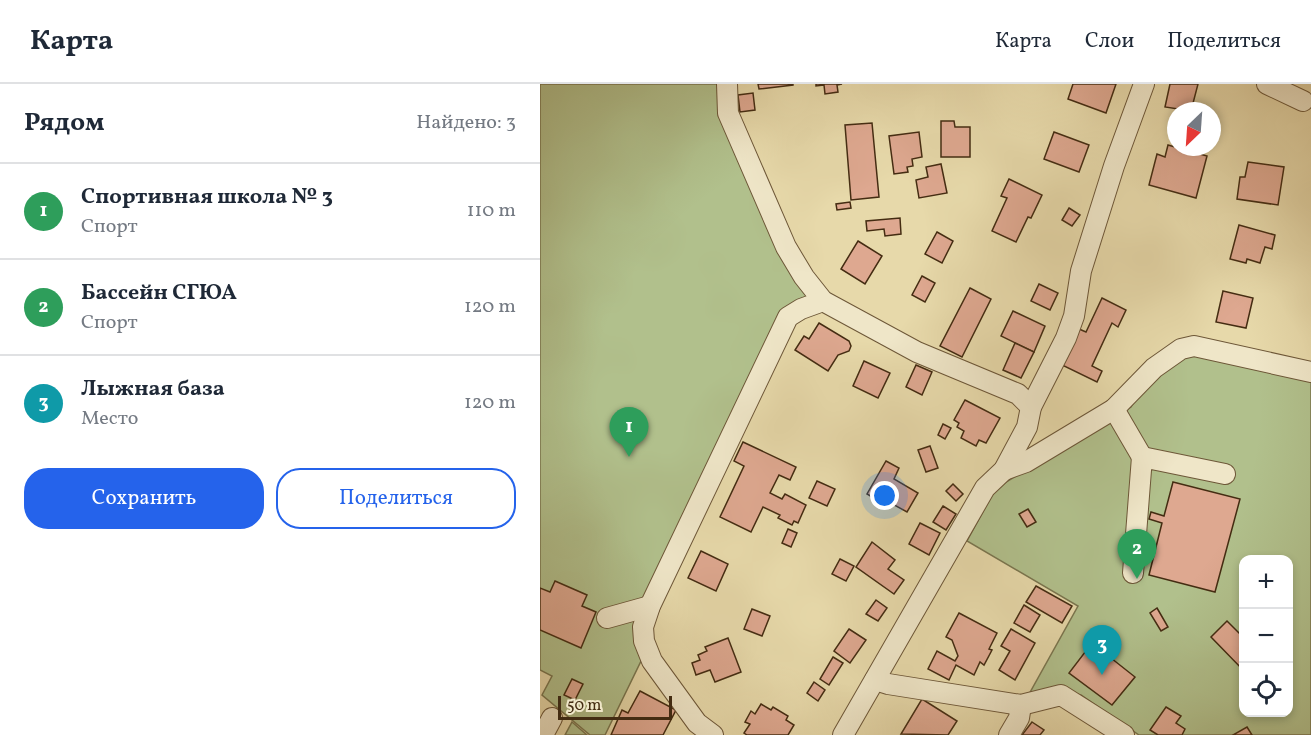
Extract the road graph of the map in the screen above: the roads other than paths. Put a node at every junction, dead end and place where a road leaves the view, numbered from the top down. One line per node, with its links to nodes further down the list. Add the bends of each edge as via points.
1 (727, 84): 5 (street, via 728,113 786,247)
2 (1144, 84): 7 (street, via 1081,271 1074,316)
3 (1267, 84): 4 (street)
4 (1303, 101)
5 (823, 301): 7 (street, via 917,351 1018,394); 13 (street, via 788,317)
6 (1311, 372): 8 (street, via 1194,346 1181,349 1154,368)
7 (1031, 407): 10 (street, via 1027,427)
8 (1114, 409): 9 (street); 10 (street, via 1026,462)
9 (1142, 457): 11 (street); 12 (street)
10 (1004, 470): 15 (street, via 985,488)
11 (1225, 474)
12 (1133, 573)
13 (650, 606): 14 (street); 17 (street, via 643,627 652,661 697,723)
14 (607, 618)
15 (875, 680): 16 (street); 18 (street)
16 (1021, 705): 19 (street); 20 (street, via 1061,695)
17 (713, 735)
18 (843, 735)
19 (1009, 735)
20 (1124, 735)

